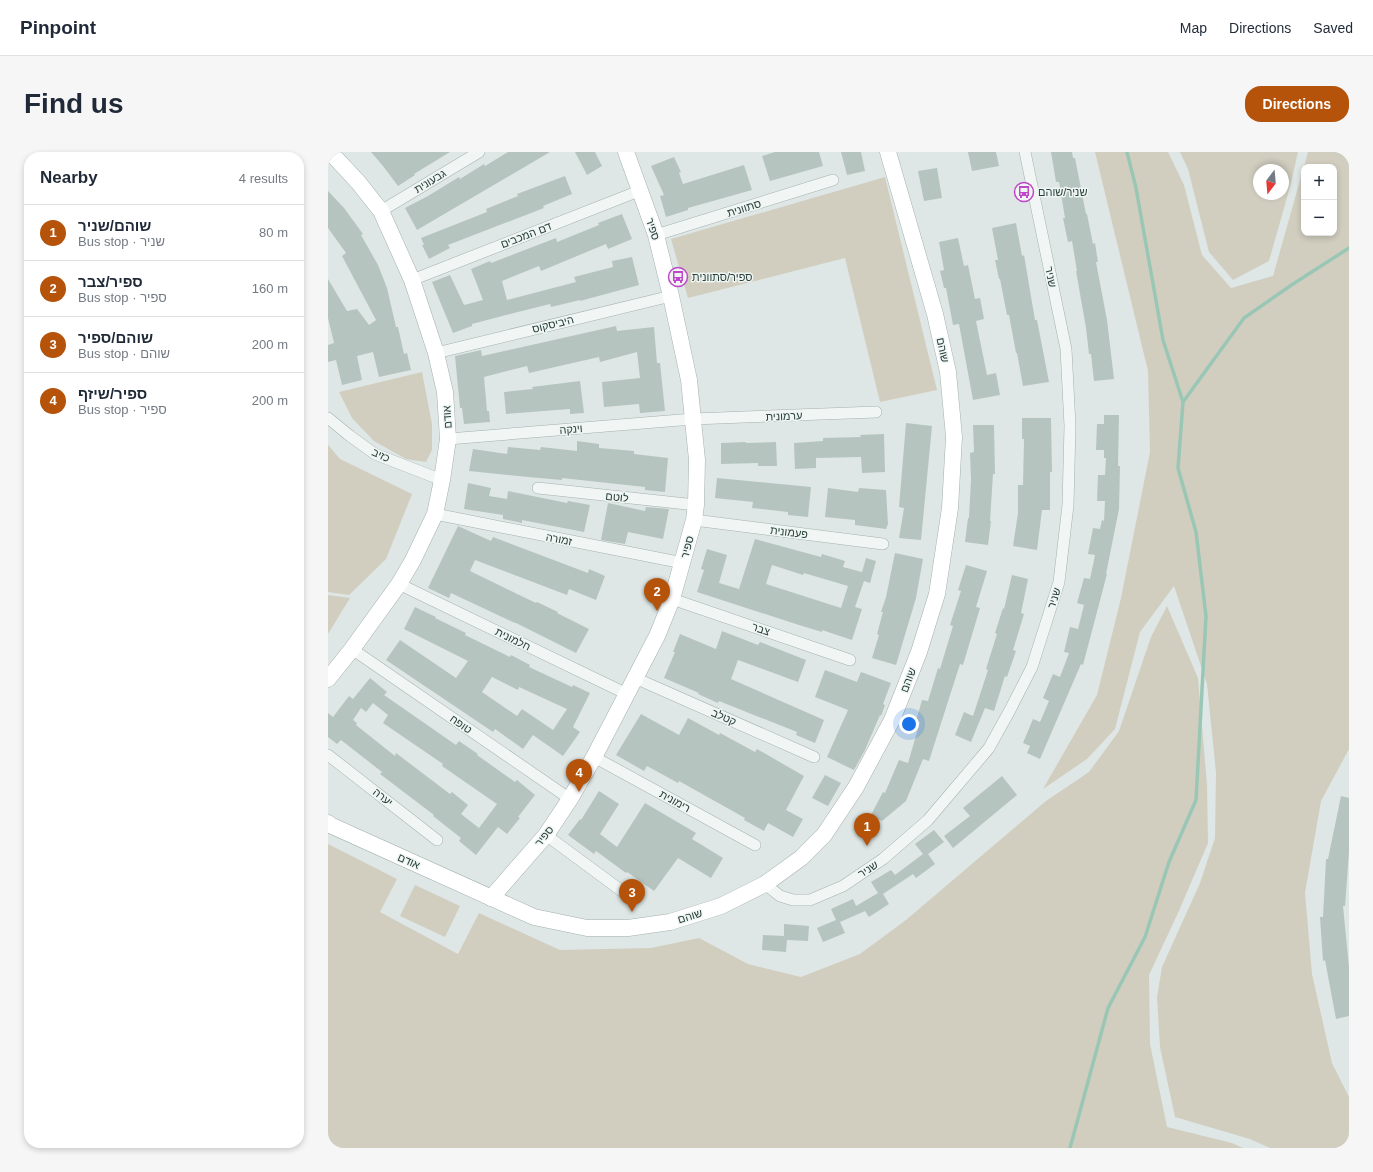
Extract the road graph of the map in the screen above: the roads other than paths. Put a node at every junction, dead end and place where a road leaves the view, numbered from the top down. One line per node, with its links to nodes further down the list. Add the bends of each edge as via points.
1 (331, 152): 8 (street, אודם)
2 (479, 152): 8 (street, גבעונית)
3 (626, 152): 7 (street, ספיר)
4 (888, 152): 38 (street, שוהם, via 935,314 948,372 954,437 950,508 938,594 919,652 892,720 856,787 824,835 801,858)
5 (1025, 152): 38 (street, שניר, via 1066,349 1070,426 1068,505 1058,582 1032,667 989,748 928,820 883,859 843,886 810,900 793,900 780,896)
6 (833, 180): 9 (street, סתוונית)
7 (639, 191): 9 (street, ספיר); 10 (street, דם המכבים)
8 (381, 211): 10 (street, אודם)
9 (656, 235): 11 (street, ספיר)
10 (412, 280): 12 (street, אודם)
11 (671, 296): 12 (street, היביסקוס); 15 (street, ספיר, via 689,380)
12 (436, 353): 16 (street, אודם, via 445,392)
13 (876, 412): 15 (street, ערמונית)
14 (328, 418): 17 (street, כזיב, via 375,454)
15 (693, 419): 16 (street, וינקה); 19 (street, ספיר, via 697,460)
16 (448, 439): 17 (street, אודם)
17 (442, 480): 20 (street, אודם)
18 (538, 488): 19 (street, לוטם)
19 (695, 513): 21 (street, פעמונית); 22 (street, ספיר)
20 (435, 514): 22 (street, זמורה); 23 (street, אודם)
21 (883, 544)
22 (683, 563): 24 (street, ספיר)
23 (400, 584): 25 (street, אודם); 29 (street, חלמונית)
24 (672, 599): 26 (street, צבר); 27 (street, ספיר)
25 (352, 649): 28 (street, אודם); 33 (street, טופח)
26 (850, 660)
27 (635, 678): 29 (street, ספיר); 31 (street, קטלב)
28 (328, 679)
29 (627, 694): 32 (street, ספיר)
30 (328, 755): 36 (street, יערה)
31 (814, 757)
32 (594, 758): 33 (street, ספיר); 37 (street, רימונית)
33 (570, 799): 35 (street, ספיר)
34 (328, 823): 40 (street, אודם)
35 (546, 835): 39 (street); 40 (street, ספיר)
36 (437, 840)
37 (755, 845)
38 (765, 884): 40 (street, שוהם, via 714,909 670,922 628,928 587,928 534,917)
39 (630, 897)
40 (491, 898)

